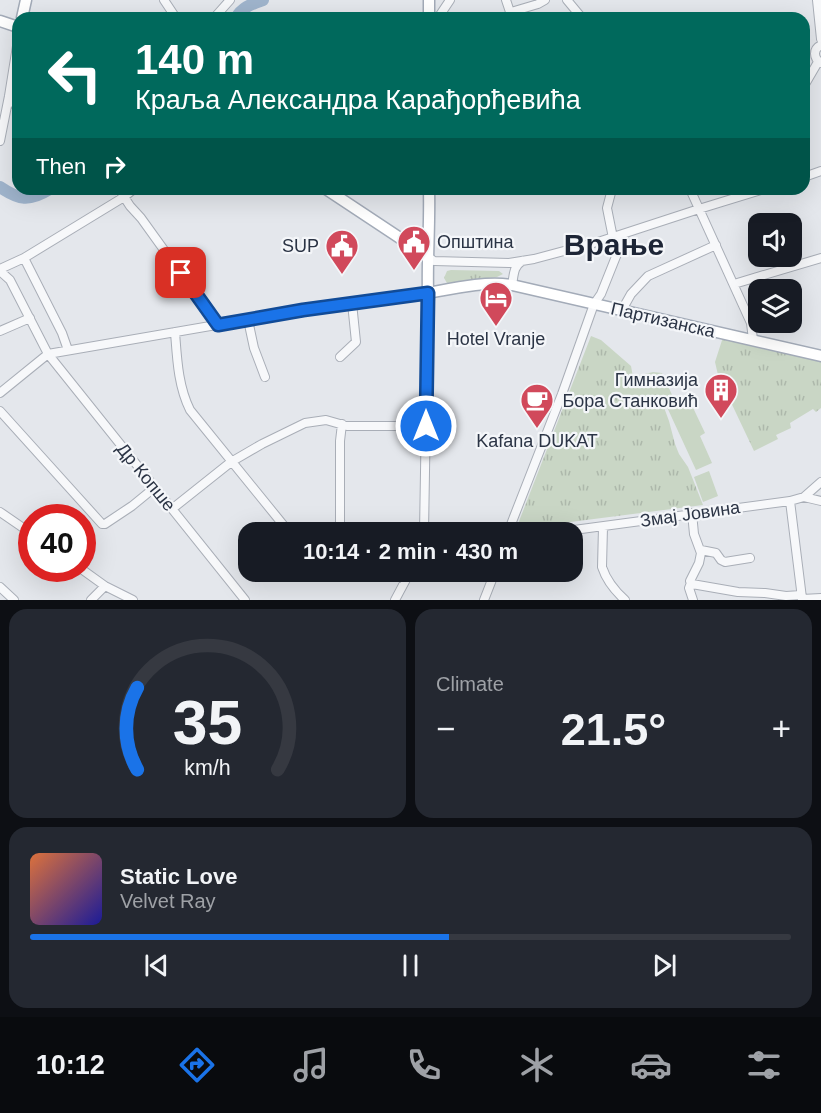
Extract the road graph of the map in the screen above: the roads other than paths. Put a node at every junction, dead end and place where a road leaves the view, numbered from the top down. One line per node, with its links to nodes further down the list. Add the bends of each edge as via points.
1 (230, 0): 5 (street)
2 (545, 0): 6 (street)
3 (567, 0): 7 (street)
4 (816, 0): 8 (street)
5 (219, 12)
6 (518, 12)
7 (577, 12)
8 (821, 39)
9 (821, 45): 10 (street, via 815,50)
10 (815, 59): 11 (street)
11 (810, 75)
12 (12, 77): 13 (street)
13 (9, 96): 14 (street); 15 (street)
14 (12, 100)
15 (0, 141)
16 (126, 195): 22 (street)
17 (335, 195): 28 (main road)
18 (429, 195): 28 (main road)
19 (610, 195): 25 (street, via 607,208)
20 (693, 195): 23 (street)
21 (744, 195): 23 (street)
22 (124, 197): 30 (street); 42 (street)
23 (699, 209): 24 (street); 27 (street)
24 (625, 234): 25 (street); 29 (street)
25 (613, 238): 26 (street)
26 (601, 241): 29 (street); 32 (street)
27 (716, 245): 34 (street); 39 (street, via 648,276)
28 (427, 256): 32 (street, via 434,261); 36 (main road)
29 (615, 256): 38 (street)
30 (24, 258): 33 (street); 46 (street)
31 (821, 258): 34 (street)
32 (511, 266): 35 (street)
33 (0, 270): 40 (street, Др Копше, via 10,280)
34 (734, 284): 45 (street, via 751,323)
35 (509, 285): 36 (main road, Партизанска); 38 (main road, Партизанска)
36 (428, 293): 37 (street); 54 (street)
37 (352, 303): 41 (street); 49 (street, via 357,339)
38 (594, 304): 39 (main road, Партизанска); 67 (street)
39 (622, 310): 45 (main road, Партизанска)
40 (30, 318): 43 (street); 47 (street, Др Копше)
41 (248, 320): 42 (street); 50 (street)
42 (218, 325): 44 (street)
43 (0, 330)
44 (175, 332): 46 (street); 55 (street, via 187,403)
45 (753, 340): 48 (main road, Партизанска)
46 (68, 350): 47 (street)
47 (48, 354): 51 (street); 57 (street, Др Копше)
48 (821, 356)
49 (340, 357)
50 (265, 377)
51 (0, 393)
52 (0, 411): 57 (street, via 102,524 132,507)
53 (342, 424): 54 (street); 55 (street, via 326,420 305,423); 65 (street)
54 (426, 426): 66 (street)
55 (231, 462): 61 (street); 64 (street)
56 (821, 482): 58 (street)
57 (154, 488): 61 (street, Др Копше)
58 (804, 497): 59 (street, Змај Јовина); 60 (street, Змај Јовина)
59 (790, 501): 62 (street, Змај Јовина); 80 (street)
60 (821, 501)
61 (172, 509): 86 (street, Др Копше)
62 (692, 513): 69 (street, Змај Јовина); 71 (street, via 694,534)
63 (1, 515): 68 (street)
64 (281, 522)
65 (344, 522)
66 (424, 522)
67 (512, 522)
68 (18, 525)
69 (603, 527): 70 (street, Змај Јовина); 82 (street, via 602,567)
70 (583, 529)
71 (701, 550): 72 (street, via 716,554 725,562); 76 (street)
72 (750, 558)
73 (96, 580): 77 (street)
74 (404, 582): 87 (street)
75 (491, 582): 88 (street)
76 (691, 583): 79 (street); 89 (street)
77 (105, 586): 84 (street); 85 (street)
78 (0, 587): 83 (street)
79 (740, 596): 80 (street, via 765,592)
80 (802, 598): 81 (street)
81 (821, 598)
82 (623, 599)
83 (15, 600)
84 (91, 600)
85 (133, 600)
86 (244, 600)
87 (395, 600)
88 (484, 600)
89 (693, 600)

